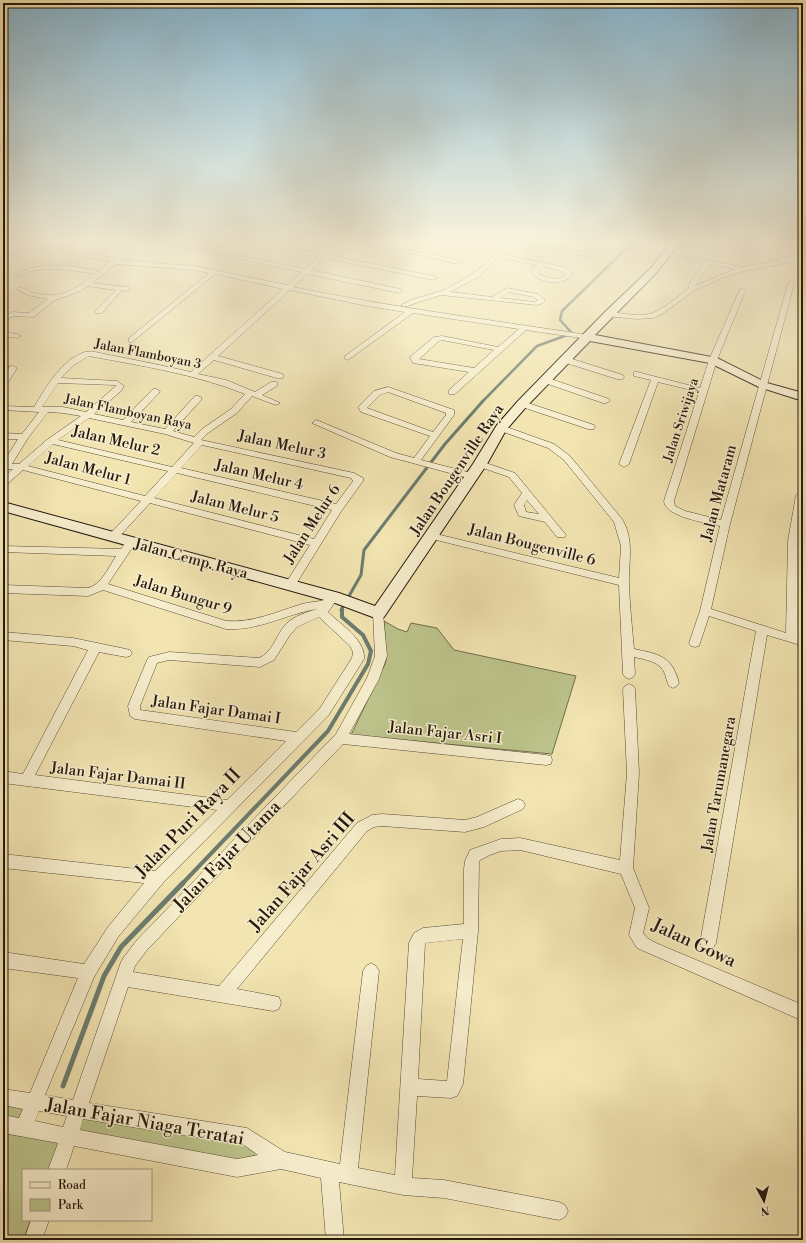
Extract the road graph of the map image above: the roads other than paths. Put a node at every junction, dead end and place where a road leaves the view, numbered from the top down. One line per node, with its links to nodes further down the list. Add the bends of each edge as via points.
1 (50, 302): 17 (street, via 32,315 12,314)
2 (109, 302): 14 (street)
3 (178, 302): 22 (street)
4 (273, 302): 24 (street)
5 (357, 302): 15 (street)
6 (412, 302): 13 (street)
7 (521, 302): 8 (street)
8 (541, 302)
9 (621, 302): 16 (street, Jalan Bougenville Raya)
10 (674, 302): 16 (street, via 650,316)
11 (738, 302): 27 (street, Jalan Sriwijaya)
12 (786, 302): 39 (street, Jalan Mataram)
13 (405, 305)
14 (99, 311)
15 (411, 311): 18 (street); 25 (street)
16 (609, 314): 21 (street, Jalan Bougenville Raya)
17 (4, 317)
18 (524, 326): 21 (street); 23 (street)
19 (3, 334): 20 (street)
20 (16, 336)
21 (581, 336): 26 (street, Jalan Bougenville Raya); 27 (street)
22 (132, 340)
23 (499, 349): 29 (street); 29 (street, via 442,338 437,339 414,358 416,361)
24 (213, 357): 30 (street); 32 (street)
25 (348, 358)
26 (566, 360): 33 (street); 36 (street, Jalan Bougenville Raya)
27 (713, 360): 39 (street); 41 (street, Jalan Sriwijaya)
28 (13, 368): 37 (street)
29 (475, 371): 42 (street)
30 (193, 374): 35 (street, Jalan Flamboyan 3, via 88,354); 43 (street, Jalan Flamboyan 3)
31 (637, 374): 34 (street)
32 (280, 376)
33 (620, 377)
34 (655, 379): 41 (street); 64 (street)
35 (54, 380): 50 (street, Jalan Flamboyan 3); 51 (street, via 117,383 120,386)
36 (545, 380): 46 (street); 48 (street, Jalan Bougenville Raya)
37 (3, 384)
38 (274, 384): 43 (street)
39 (763, 385): 44 (street); 77 (street, Jalan Mataram)
40 (156, 391): 52 (street)
41 (704, 391): 77 (street, Jalan Sriwijaya, via 669,504 682,513)
42 (452, 392)
43 (254, 394): 47 (street, Jalan Flamboyan 3); 61 (street, via 215,424)
44 (803, 397)
45 (198, 398): 56 (street)
46 (606, 400)
47 (276, 403)
48 (522, 404): 54 (street); 55 (street, Jalan Bougenville Raya)
49 (3, 408): 50 (street, Jalan Flamboyan Raya)
50 (41, 410): 51 (street, Jalan Flamboyan Raya); 59 (street, Jalan Flamboyan 3)
51 (88, 414): 52 (street, Jalan Flamboyan Raya); 60 (street)
52 (125, 423): 56 (street, Jalan Flamboyan Raya)
53 (316, 423): 62 (street, via 393,455)
54 (591, 427)
55 (501, 428): 63 (street, Jalan Bougenville Raya); 85 (street, via 551,446 567,458 619,520 627,546)
56 (167, 432): 61 (street, Jalan Flamboyan Raya)
57 (435, 435): 57 (street, via 364,410 362,407 378,393 388,389 451,412); 62 (street)
58 (3, 436): 59 (street)
59 (24, 437): 66 (street, Jalan Flamboyan 3)
60 (51, 441): 65 (street); 67 (street, Jalan Melur 2)
61 (198, 441): 67 (street); 69 (street, Jalan Melur 3)
62 (420, 462): 68 (street)
63 (480, 464): 68 (street, Jalan Bougenville Raya); 71 (street, via 512,475)
64 (624, 464)
65 (23, 467): 66 (street, Jalan Melur 1); 70 (street); 73 (street, Jalan Melur 1)
66 (4, 468)
67 (174, 469): 73 (street); 75 (street, Jalan Melur 4)
68 (472, 476): 79 (street, Jalan Bougenville Raya)
69 (358, 478): 75 (street, Jalan Melur 6)
70 (3, 483)
71 (527, 492): 76 (street); 76 (street, via 519,505 522,514)
72 (801, 495): 81 (street)
73 (147, 499): 80 (street); 82 (street, Jalan Melur 5)
74 (3, 506): 80 (street, Jalan Cemp. Raya)
75 (338, 508): 82 (street, Jalan Melur 6)
76 (549, 519): 78 (street)
77 (725, 524): 90 (street, Jalan Mataram)
78 (561, 535)
79 (432, 536): 85 (street, Jalan Bougenville 6); 91 (street, Jalan Bougenville Raya)
80 (113, 537): 83 (street, Jalan Cemp. Raya)
81 (798, 542): 94 (street)
82 (316, 543): 87 (street, Jalan Melur 6)
83 (127, 548): 84 (street); 86 (street); 87 (street, Jalan Cemp. Raya)
84 (3, 549)
85 (624, 583): 97 (street)
86 (101, 586): 88 (street, via 88,592); 89 (street, Jalan Bungur 9, via 237,627 257,624 303,608)
87 (289, 586): 89 (street, Jalan Cemp. Raya)
88 (3, 589)
89 (330, 603): 91 (street, Jalan Cemp. Raya, via 356,604); 102 (street, Jalan Puri Raya II, via 359,652 358,659 324,712); 102 (street, Jalan Fajar Damai I, via 299,620 286,633 272,656 260,663 169,656 153,660 134,706 134,712 139,715)
90 (705, 611): 92 (street); 95 (street, Jalan Mataram)
91 (378, 613): 103 (street, Jalan Fajar Utama, via 381,656 373,679)
92 (762, 630): 94 (street); 113 (street, Jalan Tarumanegara)
93 (3, 636): 96 (street)
94 (798, 641)
95 (695, 642)
96 (96, 646): 98 (street); 106 (street)
97 (629, 652): 99 (street); 100 (street, via 655,658 667,664)
98 (126, 653)
99 (629, 674)
100 (673, 683)
101 (629, 689): 110 (street, via 633,773)
102 (299, 738): 108 (street, Jalan Puri Raya II)
103 (340, 738): 104 (street, Jalan Fajar Asri I); 117 (street, Jalan Fajar Utama, via 142,945 129,962)
104 (546, 760)
105 (3, 776): 106 (street, Jalan Fajar Damai II)
106 (26, 780): 108 (street, Jalan Fajar Damai II)
107 (518, 805): 118 (street, Jalan Fajar Asri III, via 479,824 456,826 382,820 372,821 362,827)
108 (229, 806): 111 (street, Jalan Puri Raya II)
109 (3, 861): 111 (street)
110 (626, 868): 112 (street, via 520,844 488,849 475,855 472,861); 120 (street, Jalan Gowa, via 642,908 635,932 638,940)
111 (158, 878): 116 (street, Jalan Puri Raya II, via 113,932)
112 (471, 931): 121 (street, via 424,935 419,938); 121 (street, via 455,1084 451,1090)
113 (708, 943)
114 (3, 960): 116 (street)
115 (372, 971): 131 (street)
116 (88, 972): 123 (street, Jalan Puri Raya II)
117 (123, 978): 118 (street); 124 (street, Jalan Fajar Utama)
118 (223, 994): 119 (street)
119 (273, 1003)
120 (803, 1013)
121 (408, 1086): 132 (street)
122 (3, 1097): 123 (street, Jalan Fajar Niaga Teratai)
123 (40, 1103): 124 (street, Jalan Fajar Niaga Teratai); 126 (street, Jalan Puri Raya II)
124 (74, 1108): 127 (street, Jalan Fajar Utama); 128 (street, Jalan Fajar Niaga Teratai, via 248,1138)
125 (3, 1124): 126 (street, Jalan Fajar Niaga Teratai)
126 (30, 1129): 127 (street, Jalan Fajar Niaga Teratai)
127 (63, 1135): 128 (street, Jalan Fajar Niaga Teratai, via 237,1168); 129 (street)
128 (281, 1160): 130 (street, Jalan Fajar Niaga Teratai)
129 (57, 1169)
130 (329, 1171): 131 (street, Jalan Fajar Niaga Teratai); 136 (street)
131 (348, 1175): 132 (street, Jalan Fajar Niaga Teratai)
132 (403, 1186): 133 (street, Jalan Fajar Niaga Teratai, via 444,1189)
133 (559, 1211)
134 (40, 1221): 135 (street)
135 (33, 1240)
136 (335, 1240)

